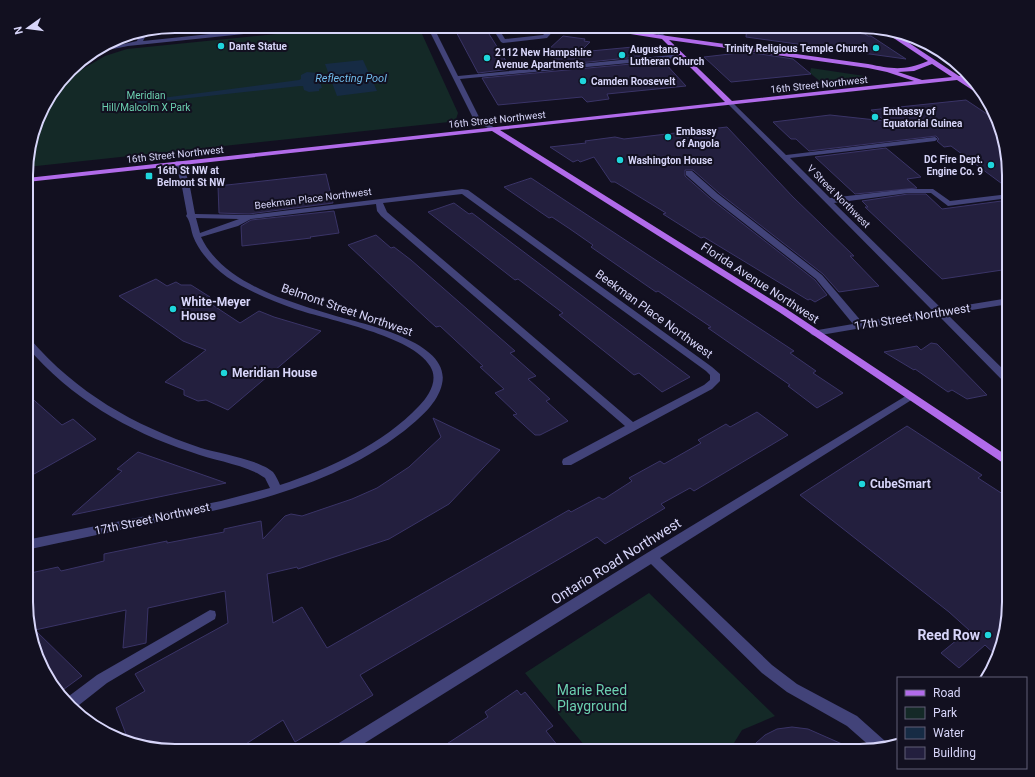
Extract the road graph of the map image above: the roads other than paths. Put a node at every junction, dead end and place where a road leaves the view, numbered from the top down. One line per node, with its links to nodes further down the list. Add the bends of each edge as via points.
1 (231, 33): 10 (street)
2 (434, 33): 17 (street)
3 (498, 33): 4 (street, via 503,41 545,37)
4 (549, 33)
5 (634, 33): 8 (main road)
6 (659, 33): 8 (street, V Street Northwest)
7 (142, 37): 10 (street)
8 (663, 37): 14 (main road, V Street Northwest); 16 (main road)
9 (898, 38): 11 (main road)
10 (140, 42): 13 (street)
11 (904, 42): 12 (street); 15 (main road)
12 (908, 42)
13 (115, 47)
14 (682, 56): 17 (street); 23 (main road, V Street Northwest)
15 (933, 61): 16 (main road, via 914,69); 18 (main road)
16 (888, 70): 21 (main road)
17 (456, 78): 24 (street, via 476,120)
18 (959, 78): 19 (main road, 16th Street Northwest); 20 (main road); 21 (main road, 16th Street Northwest); 22 (main road)
19 (963, 78)
20 (965, 79)
21 (922, 82): 23 (main road, 16th Street Northwest)
22 (971, 86)
23 (730, 103): 24 (main road, 16th Street Northwest); 26 (street, V Street Northwest)
24 (493, 129): 27 (main road, 16th Street Northwest); 39 (main road, Florida Avenue Northwest, via 762,297)
25 (935, 140): 26 (street)
26 (784, 157): 32 (street, V Street Northwest)
27 (179, 163): 29 (main road, 16th Street Northwest); 33 (street, Belmont Street Northwest)
28 (689, 173): 38 (street, via 819,277)
29 (33, 179)
30 (1002, 197): 32 (street, via 948,204 933,191 908,191)
31 (379, 201): 34 (street, Beekman Place Northwest); 43 (street, Beekman Place Northwest, via 384,214); 43 (street, Beekman Place Northwest, via 465,192 714,374 714,381 708,387)
32 (828, 201): 37 (street, V Street Northwest)
33 (190, 216): 34 (street, Beekman Place Northwest); 35 (street, Belmont Street Northwest)
34 (249, 217): 35 (street, Beekman Place Northwest)
35 (197, 236): 46 (street, Belmont Street Northwest, via 208,255 234,278 281,301 403,341 429,357 437,368 438,382 433,398 405,426 335,468)
36 (1002, 302): 37 (street, 17th Street Northwest)
37 (941, 312): 38 (street, 17th Street Northwest); 41 (street, V Street Northwest)
38 (860, 326): 39 (street, 17th Street Northwest)
39 (815, 333): 42 (main road, Florida Avenue Northwest)
40 (33, 348): 46 (street, via 57,375 102,407 189,448 255,467 271,476)
41 (1002, 374)
42 (909, 396): 44 (main road, Florida Avenue Northwest); 48 (street, Ontario Road Northwest)
43 (632, 427): 45 (street)
44 (1002, 458)
45 (567, 462)
46 (277, 491): 47 (street, 17th Street Northwest)
47 (33, 543)
48 (651, 556): 51 (street, via 767,669 792,688 852,721); 52 (street, Ontario Road Northwest)
49 (210, 615): 50 (street, via 102,679)
50 (74, 701)
51 (877, 743)
52 (350, 744)

